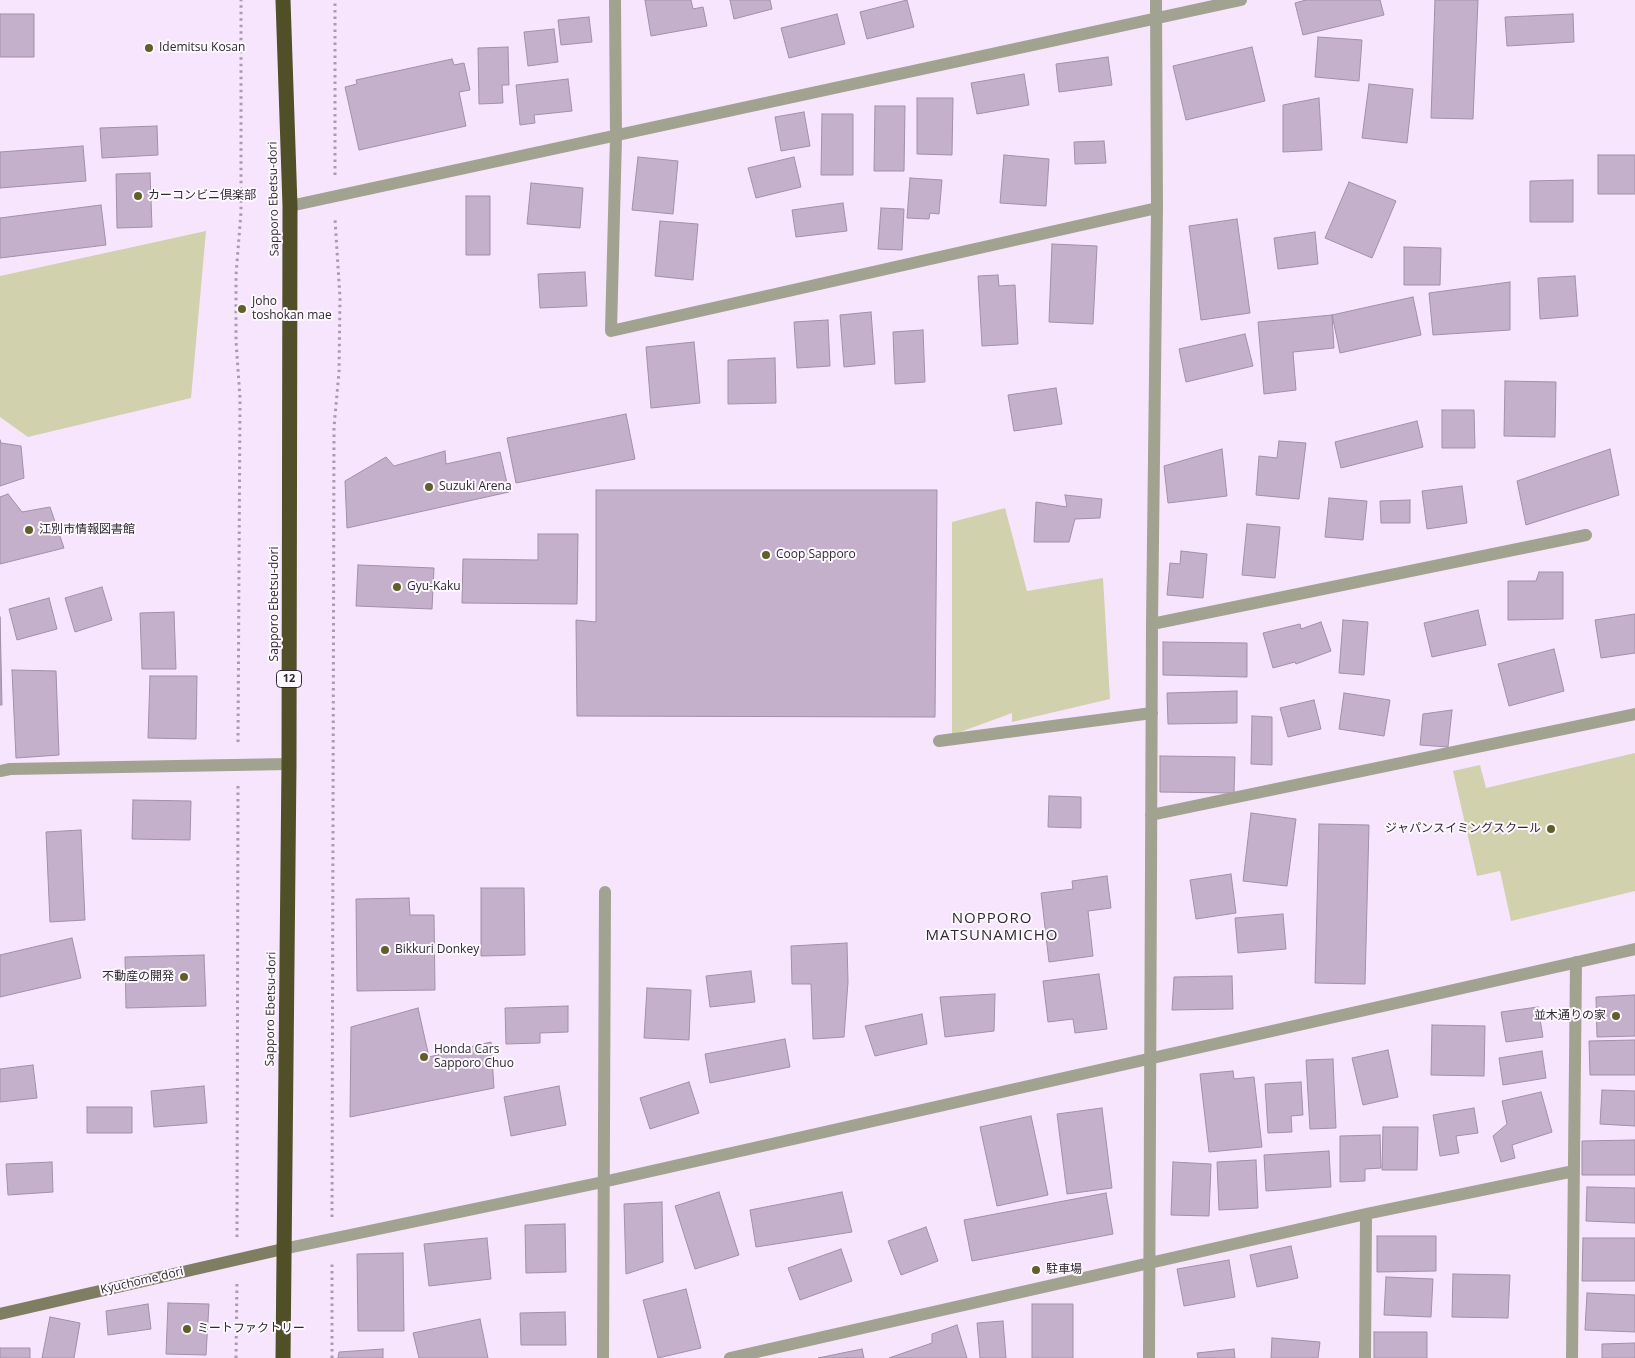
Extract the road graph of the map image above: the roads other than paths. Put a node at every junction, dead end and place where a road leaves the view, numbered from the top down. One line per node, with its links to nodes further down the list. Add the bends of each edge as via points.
1 (284, 0): 7 (highway, Sapporo Ebetsu-dori / 12)
2 (615, 0): 6 (street)
3 (1156, 0): 5 (street)
4 (1240, 0): 5 (street)
5 (1156, 19): 6 (street); 8 (street)
6 (616, 137): 7 (street); 8 (street, via 611,332)
7 (290, 206): 14 (highway, Sapporo Ebetsu-dori / 12)
8 (1157, 208): 10 (street)
9 (1586, 535): 10 (street)
10 (1152, 624): 11 (street)
11 (1152, 713): 13 (street); 16 (street)
12 (1635, 714): 16 (street)
13 (939, 741)
14 (289, 764): 15 (street, via 20,768); 24 (highway, Sapporo Ebetsu-dori / 12)
15 (0, 771)
16 (1151, 815): 20 (street)
17 (605, 892): 22 (street)
18 (1635, 949): 19 (street)
19 (1576, 962): 20 (street); 21 (street)
20 (1150, 1059): 22 (street); 25 (street)
21 (1574, 1171): 23 (street); 32 (street)
22 (603, 1182): 24 (street); 28 (street)
23 (1366, 1214): 25 (street); 31 (street)
24 (283, 1249): 26 (street, Kyuchome dori); 27 (highway, Sapporo Ebetsu-dori / 12)
25 (1148, 1264): 29 (street); 30 (street)
26 (0, 1314)
27 (283, 1358)
28 (603, 1358)
29 (730, 1358)
30 (1149, 1358)
31 (1365, 1358)
32 (1572, 1358)

